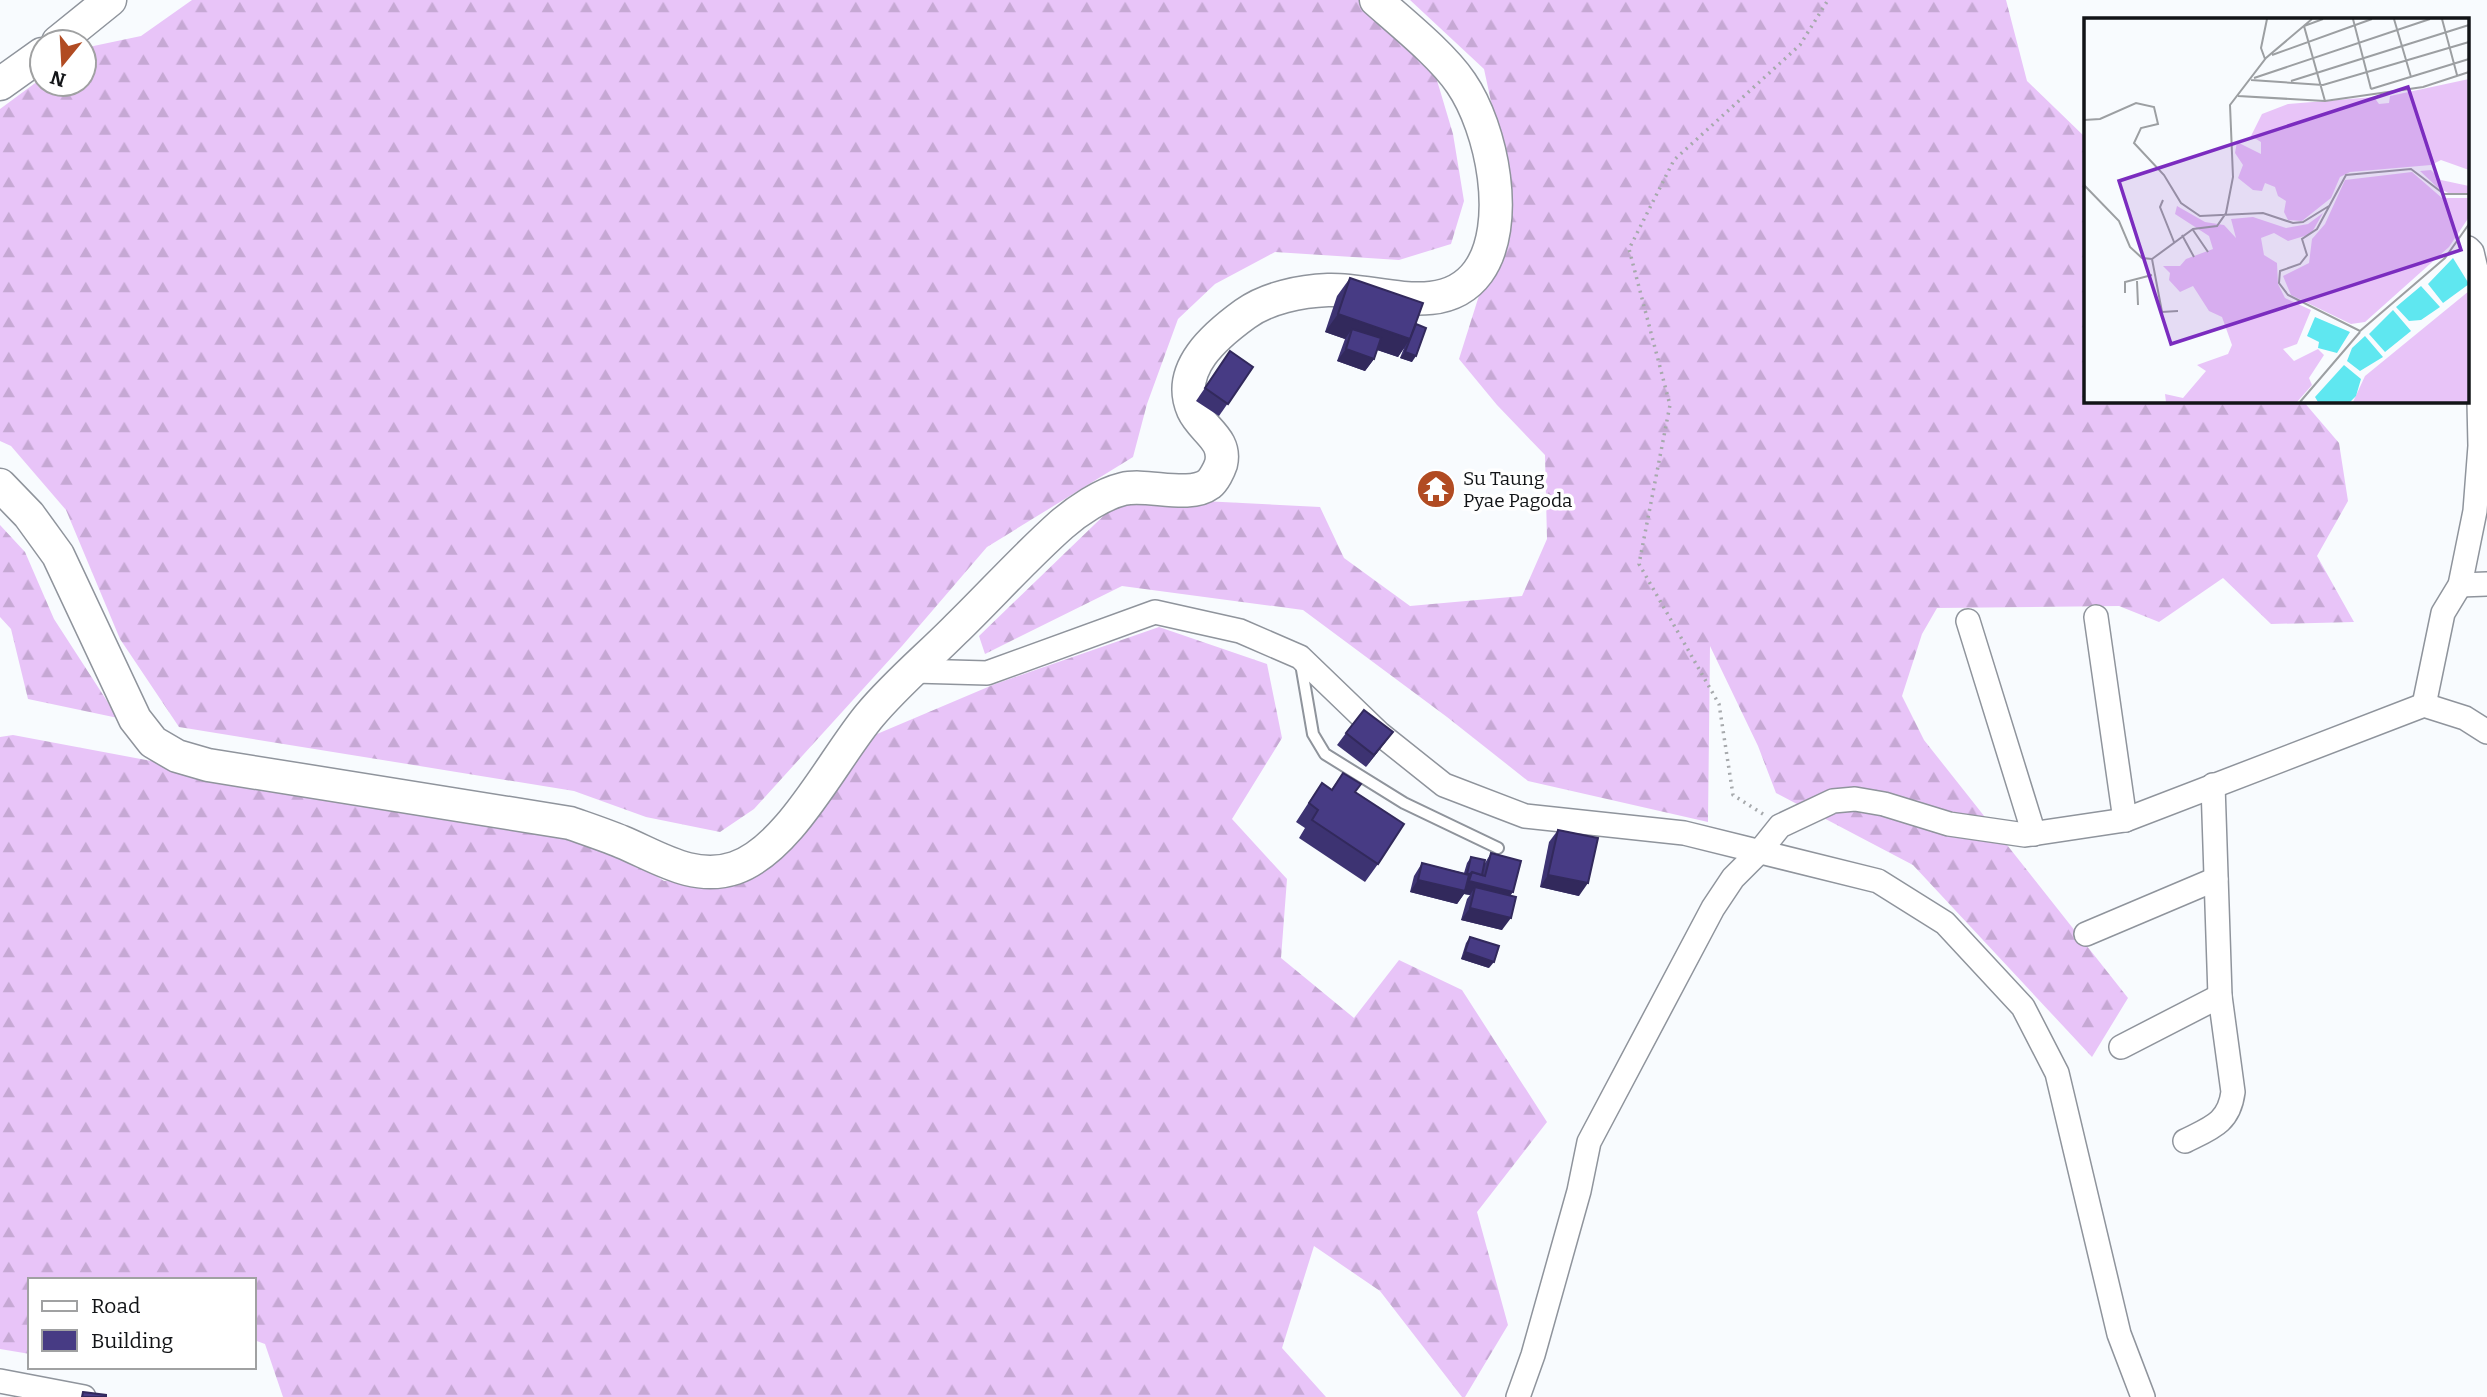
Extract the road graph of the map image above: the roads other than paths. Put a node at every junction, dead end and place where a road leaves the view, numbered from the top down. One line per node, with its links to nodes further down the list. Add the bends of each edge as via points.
1 (110, 0): 3 (main road)
2 (1376, 0): 13 (main road, via 1461,82 1482,123 1493,166 1495,203 1492,240 1478,272 1457,290 1433,299 1329,290 1286,296 1249,311 1205,347 1189,390 1194,412 1216,437 1223,454 1220,469 1209,484 1195,489 1123,489 1063,523)
3 (75, 28)
4 (28, 64): 5 (main road)
5 (0, 84)
6 (2470, 250): 9 (street, via 2476,269 2480,446 2475,511)
7 (0, 485): 13 (main road, via 58,555 135,719 153,742 177,756 208,765 570,823 668,864 702,872 734,868 763,852 794,820 870,714)
8 (2487, 584): 9 (street)
9 (2460, 585): 14 (street, via 2443,613)
10 (2096, 617): 17 (street)
11 (1968, 621): 18 (street)
12 (1300, 657): 13 (street, via 1240,631 1155,612 987,673); 19 (lane, via 1313,734 1325,754 1404,803); 20 (street, via 1380,734 1444,785 1525,816 1684,833)
13 (915, 671)
14 (2424, 705): 15 (street, via 2465,718); 16 (street)
15 (2487, 732)
16 (2213, 785): 17 (street); 21 (street)
17 (2125, 820): 18 (street)
18 (2034, 834): 20 (street, via 1949,824 1855,799 1833,801 1780,825)
19 (1498, 848)
20 (1760, 851): 28 (street, via 1733,878 1713,908 1589,1142 1576,1204); 29 (street, via 1878,881 1945,923 2023,1007 2057,1073 2119,1334)
21 (2216, 879): 22 (street); 23 (street)
22 (2086, 934)
23 (2220, 996): 24 (street); 25 (street, via 2231,1107 2219,1124)
24 (2121, 1047)
25 (2185, 1141)
26 (0, 1381): 27 (street)
27 (84, 1397)
28 (1518, 1397)
29 (2143, 1397)

